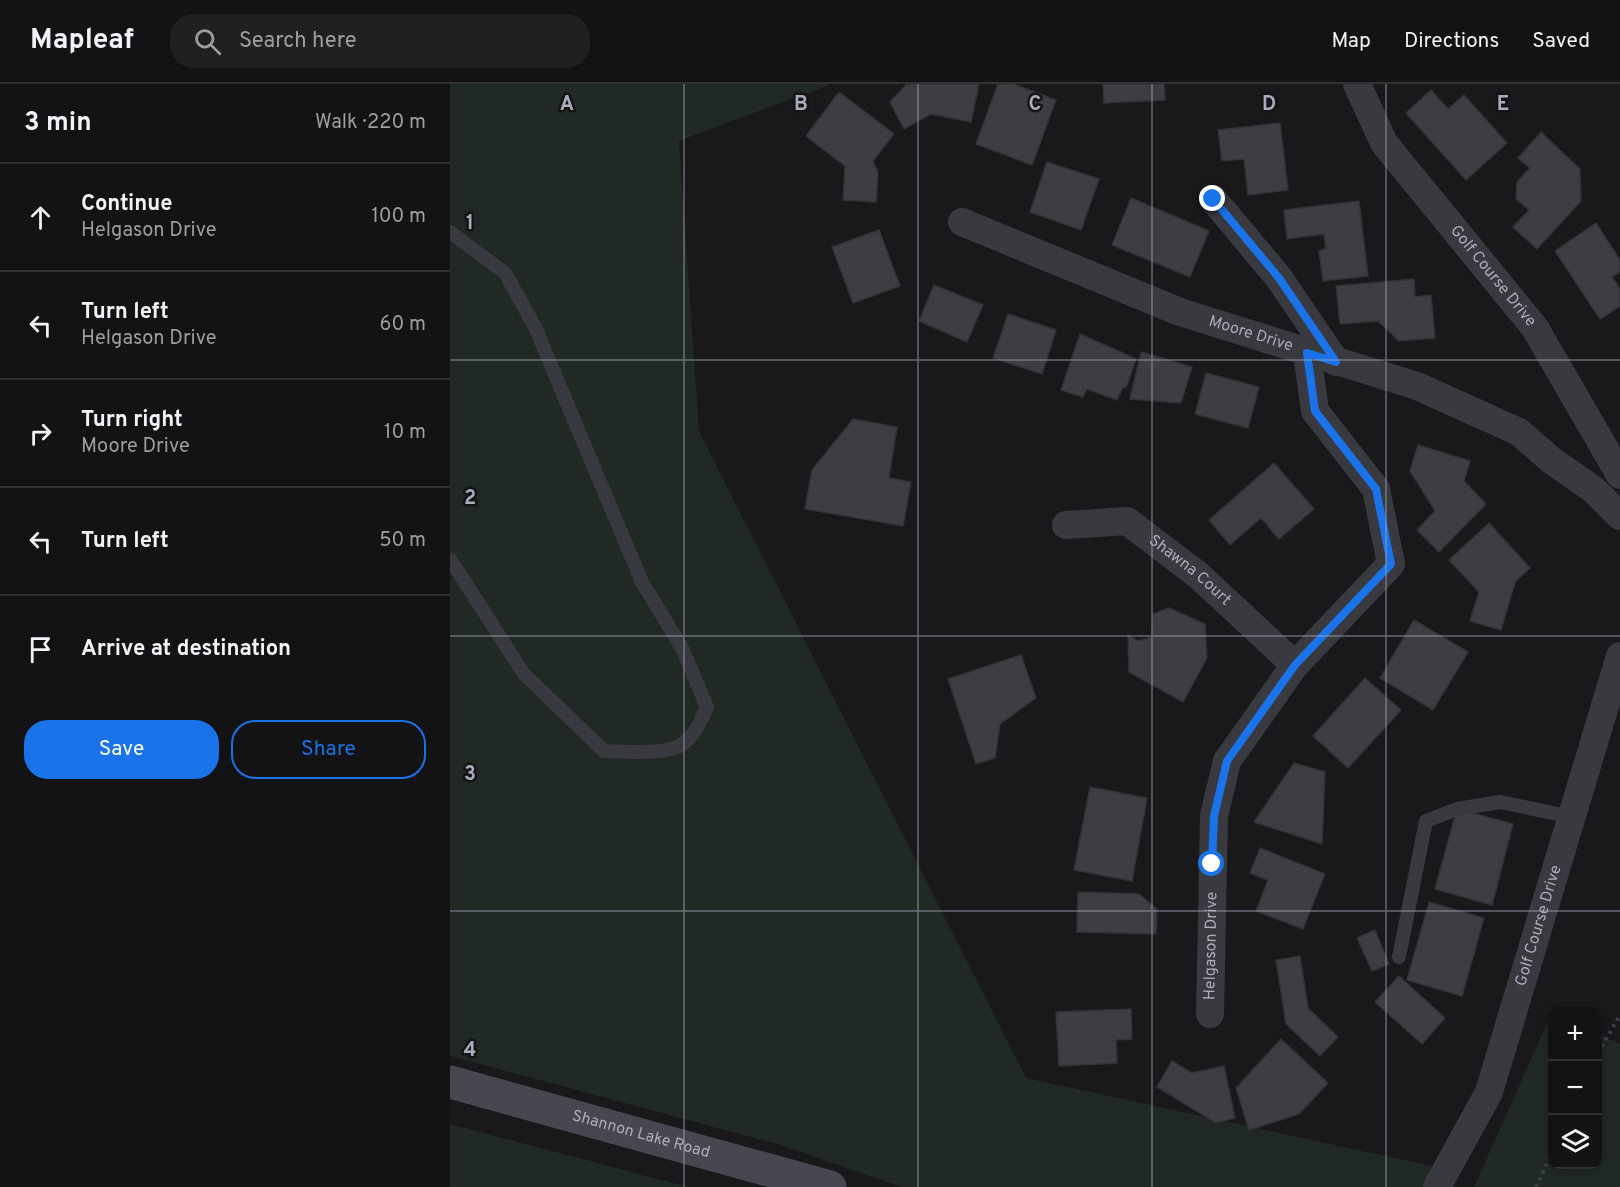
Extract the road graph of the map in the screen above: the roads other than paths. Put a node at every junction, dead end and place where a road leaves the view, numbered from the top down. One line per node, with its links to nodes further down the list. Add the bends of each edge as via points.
1 (1357, 84): 7 (street, Golf Course Drive, via 1384,143 1535,328)
2 (1213, 199): 6 (street, via 1279,278)
3 (962, 222): 5 (street, Moore Drive, via 1180,312)
4 (450, 232): 10 (lane, via 505,273 535,327 642,582 682,648 707,707 696,730 682,746 644,753 604,751 524,674)
5 (1307, 353): 6 (street, Moore Drive); 12 (street, Helgason Drive, via 1315,411 1376,489 1391,564)
6 (1336, 362): 8 (street, Moore Drive, via 1417,386 1520,432 1594,490)
7 (1620, 475)
8 (1620, 516)
9 (1066, 525): 12 (street, Shawna Court, via 1127,522 1198,576)
10 (450, 559)
11 (1620, 656): 13 (street, Golf Course Drive)
12 (1295, 665): 15 (street, Helgason Drive, via 1227,761 1214,816)
13 (1572, 817): 14 (lane, via 1500,802 1457,808 1426,821); 18 (street, Golf Course Drive, via 1489,1092)
14 (1399, 957)
15 (1210, 1014)
16 (450, 1082): 17 (main road, Shannon Lake Road)
17 (830, 1187)
18 (1437, 1187)

